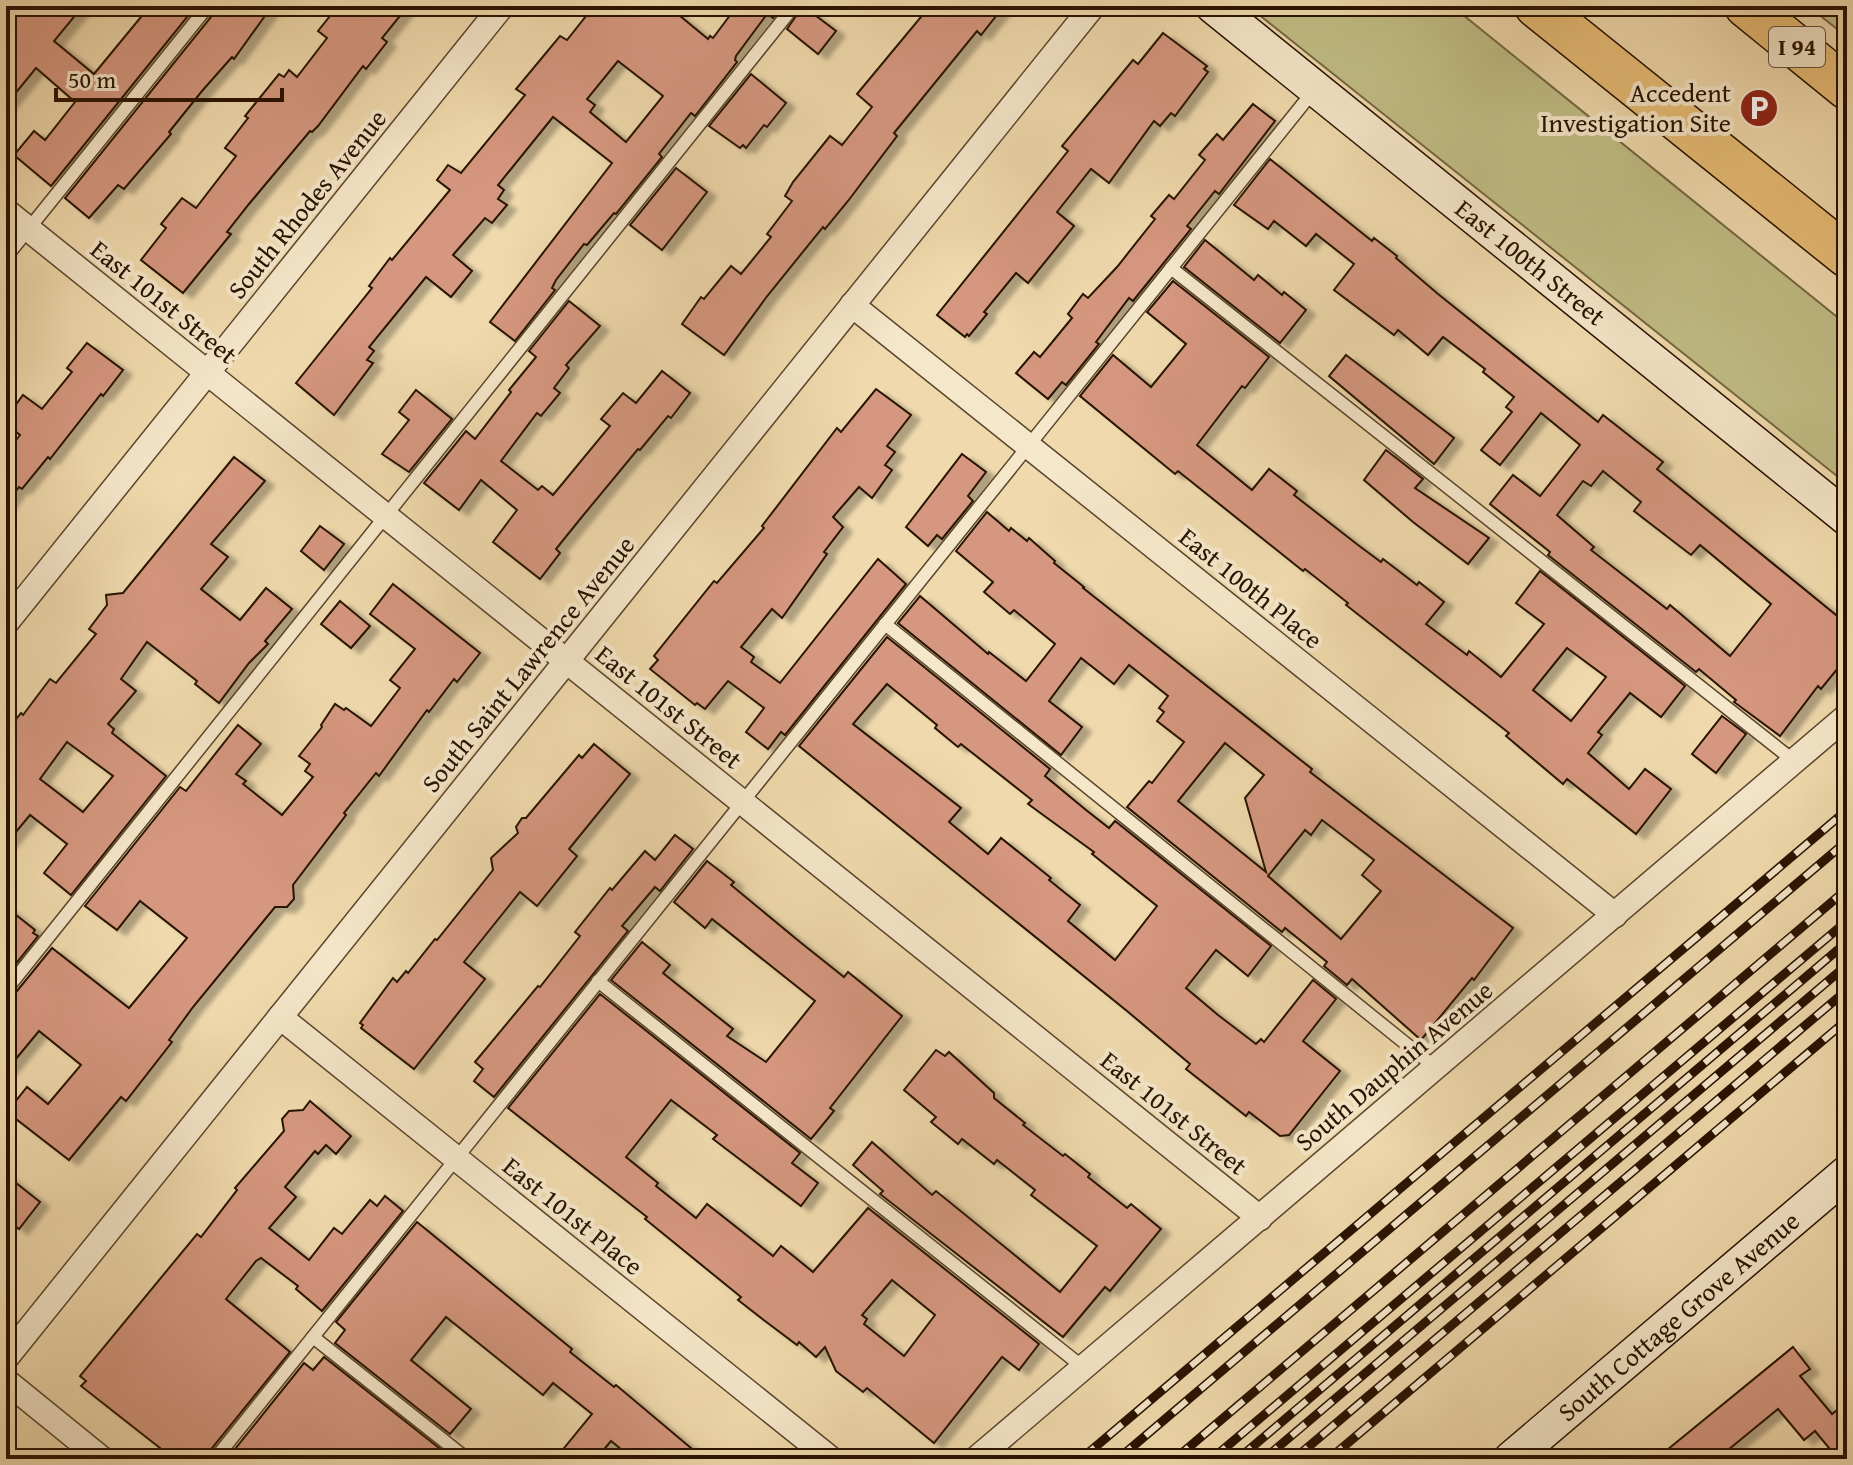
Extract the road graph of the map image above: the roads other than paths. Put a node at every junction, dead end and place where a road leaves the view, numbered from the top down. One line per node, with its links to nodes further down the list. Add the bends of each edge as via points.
1 (208, 6): 11 (lane)
2 (502, 6): 16 (street, South Rhodes Avenue)
3 (794, 6): 18 (lane)
4 (1093, 6): 15 (street, South Saint Lawrence Avenue)
5 (1213, 6): 8 (street, East 100th Street)
6 (1536, 6): 12 (highway)
7 (1746, 6): 9 (highway, I 94)
8 (1315, 88): 14 (lane); 19 (street, East 100th Street)
9 (1847, 88)
10 (6, 211): 11 (street, East 101st Street)
11 (29, 229): 13 (lane); 16 (street, East 101st Street)
12 (1847, 256)
13 (6, 257)
14 (1171, 268): 17 (lane); 24 (lane)
15 (852, 305): 17 (street, East 100th Place); 22 (street, South Saint Lawrence Avenue)
16 (208, 372): 18 (street, East 101st Street); 20 (street, South Rhodes Avenue)
17 (1028, 446): 21 (lane); 26 (street, East 100th Place)
18 (385, 516): 22 (street, East 101st Street); 28 (lane)
19 (1847, 518)
20 (6, 623)
21 (885, 624): 25 (lane); 30 (lane)
22 (566, 661): 25 (street, East 101st Street); 29 (street, South Saint Lawrence Avenue)
23 (1847, 716): 24 (street, South Dauphin Avenue)
24 (1794, 761): 26 (street, South Dauphin Avenue)
25 (742, 802): 27 (lane); 33 (street, East 101st Street)
26 (1615, 915): 30 (street, South Dauphin Avenue)
27 (598, 981): 31 (lane); 36 (lane)
28 (6, 990)
29 (280, 1017): 31 (street, East 101st Place); 35 (street, South Saint Lawrence Avenue)
30 (1436, 1068): 33 (street, South Dauphin Avenue)
31 (456, 1158): 34 (lane); 41 (street, East 101st Place)
32 (1847, 1173): 43 (street, South Cottage Grove Avenue)
33 (1260, 1218): 36 (street, South Dauphin Avenue)
34 (313, 1337): 39 (lane); 40 (lane)
35 (6, 1358)
36 (1084, 1368): 42 (street, South Dauphin Avenue)
37 (6, 1381): 38 (street)
38 (102, 1459)
39 (215, 1459)
40 (467, 1459)
41 (831, 1459)
42 (976, 1459)
43 (1511, 1459)

